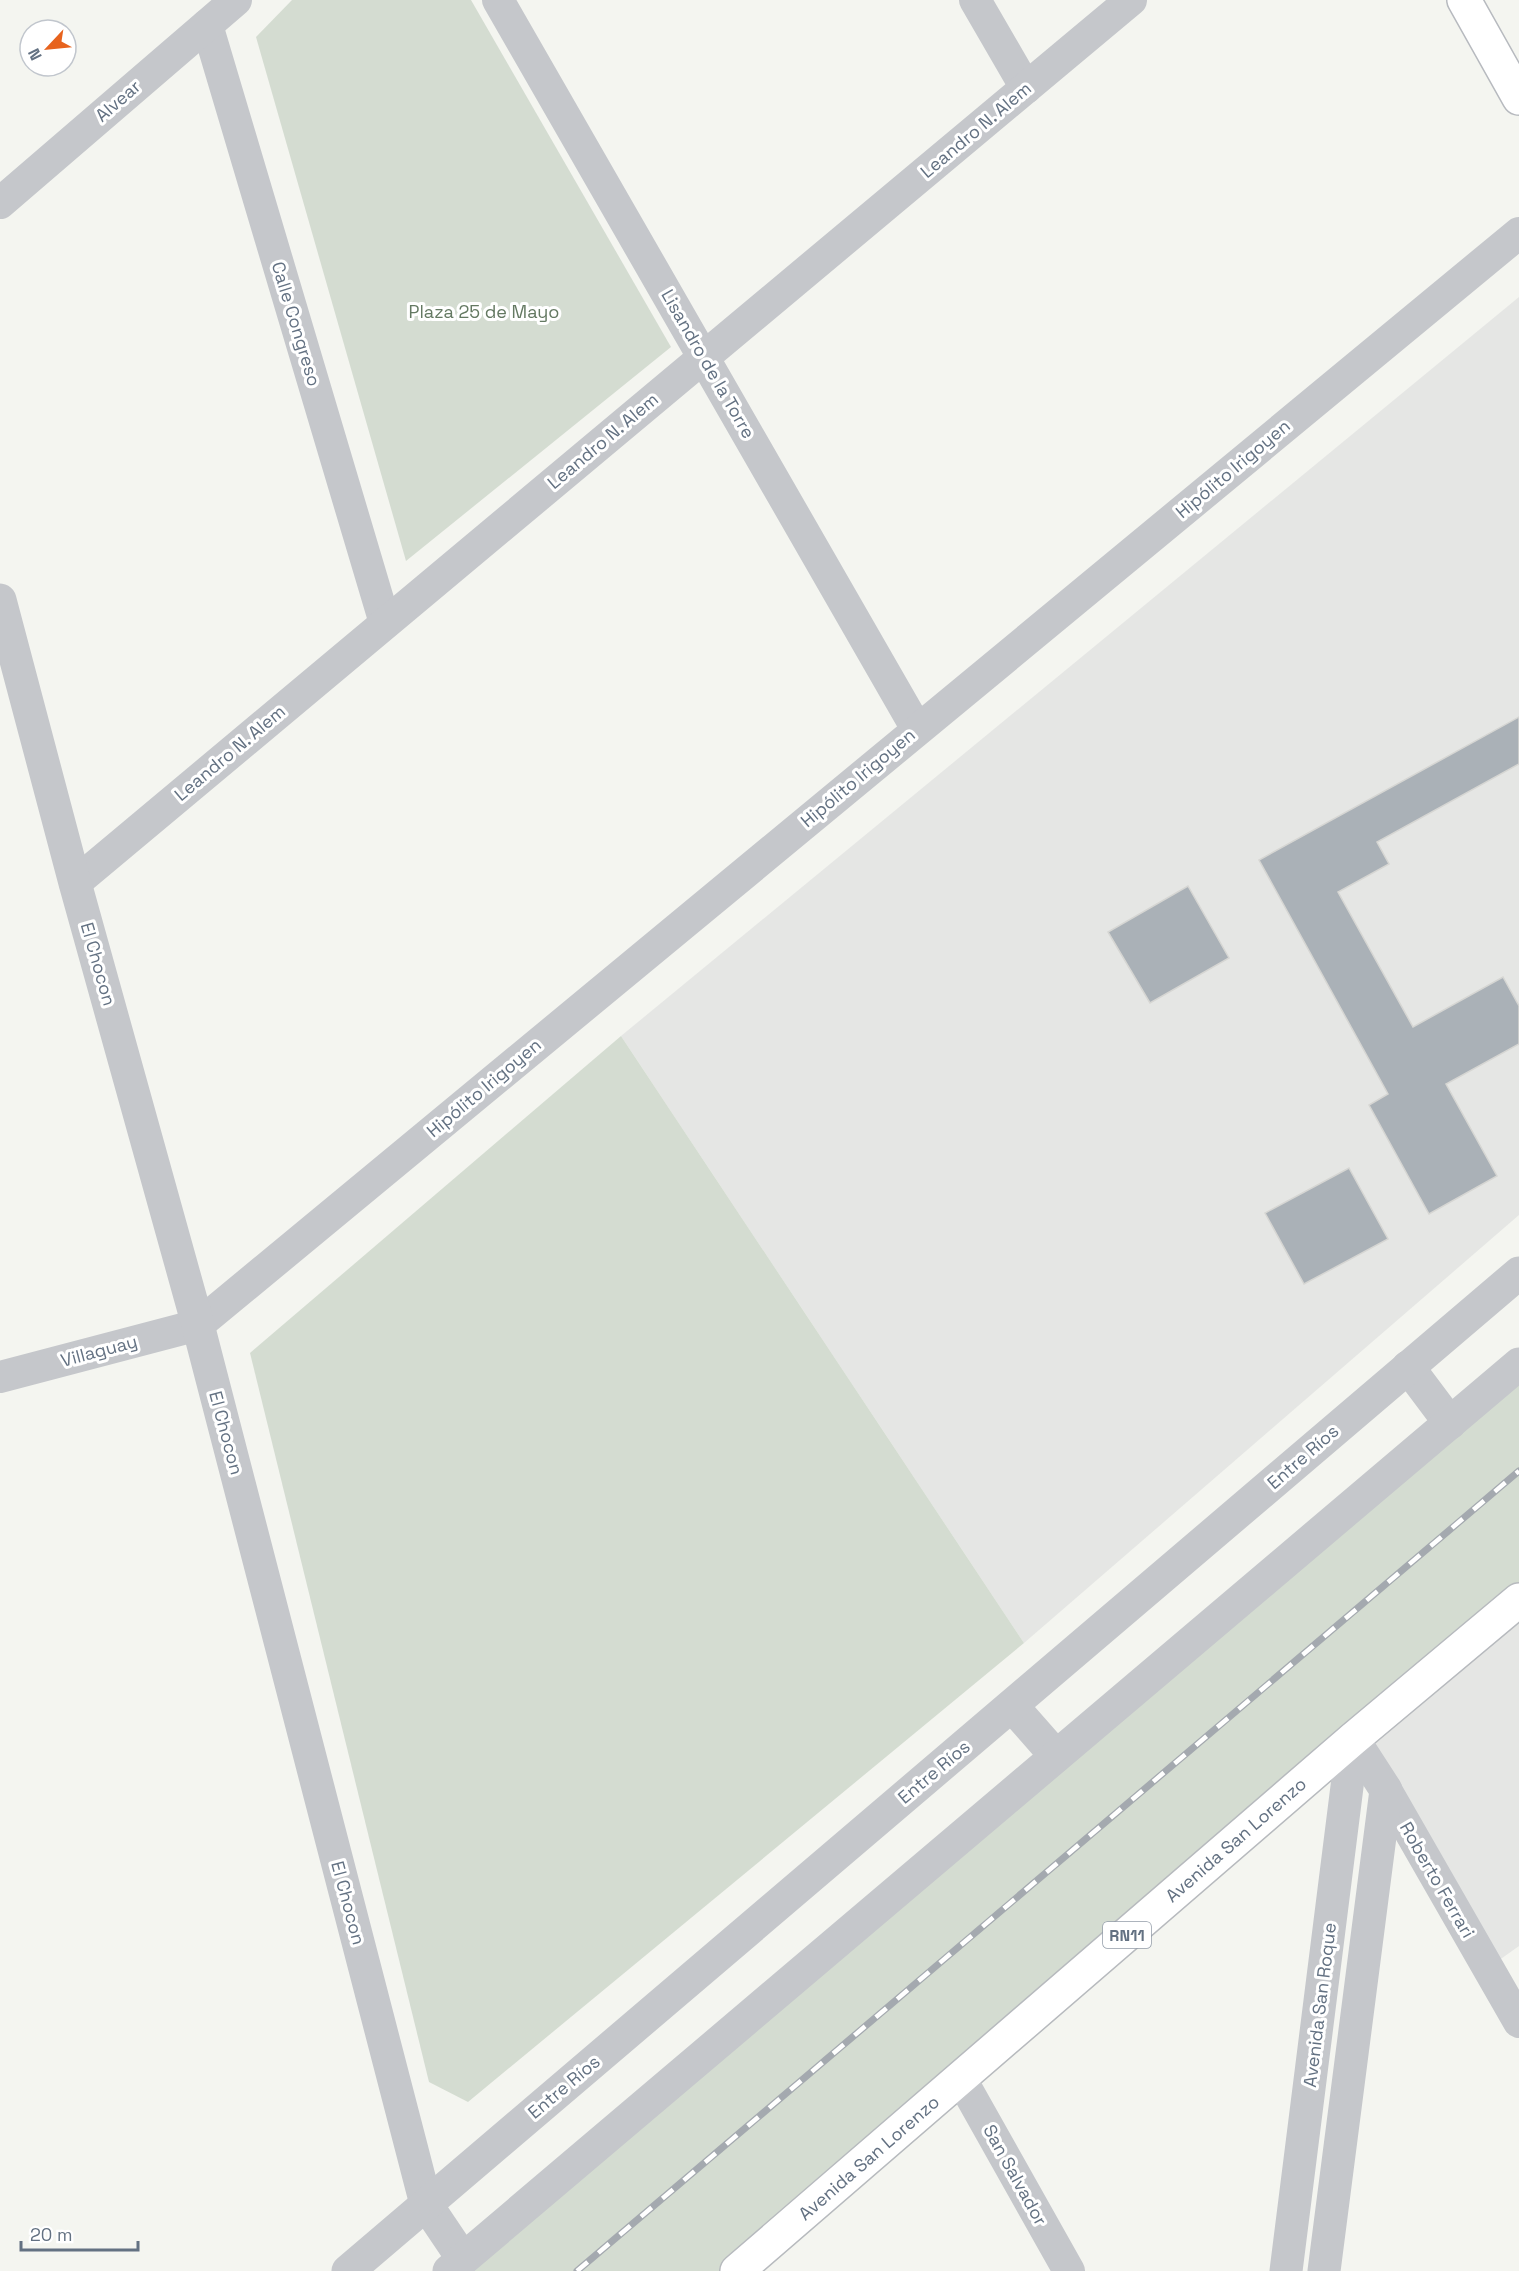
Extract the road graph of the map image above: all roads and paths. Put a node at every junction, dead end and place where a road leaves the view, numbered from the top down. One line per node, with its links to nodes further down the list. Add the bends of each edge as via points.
1 (236, 0): 6 (street, Alvear)
2 (498, 0): 11 (street, Lisandro de la Torre)
3 (975, 0): 7 (street)
4 (1131, 0): 7 (street, Leandro N. Alem)
5 (1464, 0): 8 (main road)
6 (207, 25): 9 (street, Alvear); 13 (street, Calle Congreso)
7 (1026, 88): 11 (street, Leandro N. Alem)
8 (1519, 98)
9 (0, 203)
10 (1519, 233): 14 (street, Hipólito Irigoyen)
11 (704, 358): 13 (street, Leandro N. Alem); 14 (street, Lisandro de la Torre)
12 (0, 600): 15 (street, El Chocon)
13 (386, 623): 15 (street, Leandro N. Alem)
14 (917, 729): 17 (street, Hipólito Irigoyen)
15 (75, 883): 17 (street, El Chocon)
16 (1519, 1272): 19 (street, Entre Ríos)
17 (198, 1325): 20 (street, Villaguay); 29 (street, El Chocon)
18 (1519, 1364): 21 (street)
19 (1408, 1367): 21 (street); 23 (street, Entre Ríos)
20 (0, 1377)
21 (1450, 1423): 25 (street)
22 (1519, 1600): 24 (main road, Avenida San Lorenzo / RN11)
23 (1012, 1706): 25 (street); 29 (street, Entre Ríos)
24 (1353, 1739): 26 (street, Roberto Ferrari); 28 (main road, Avenida San Lorenzo / RN11); 34 (street, Avenida San Roque)
25 (1056, 1756): 30 (street)
26 (1386, 1790): 27 (street, Roberto Ferrari); 35 (street, Avenida San Roque)
27 (1519, 2022)
28 (961, 2079): 32 (main road, Avenida San Lorenzo / RN11); 33 (street, San Salvador)
29 (426, 2204): 30 (street, El Chocon); 31 (street, Entre Ríos)
30 (456, 2265)
31 (348, 2271)
32 (737, 2271)
33 (1069, 2271)
34 (1286, 2271)
35 (1324, 2271)

